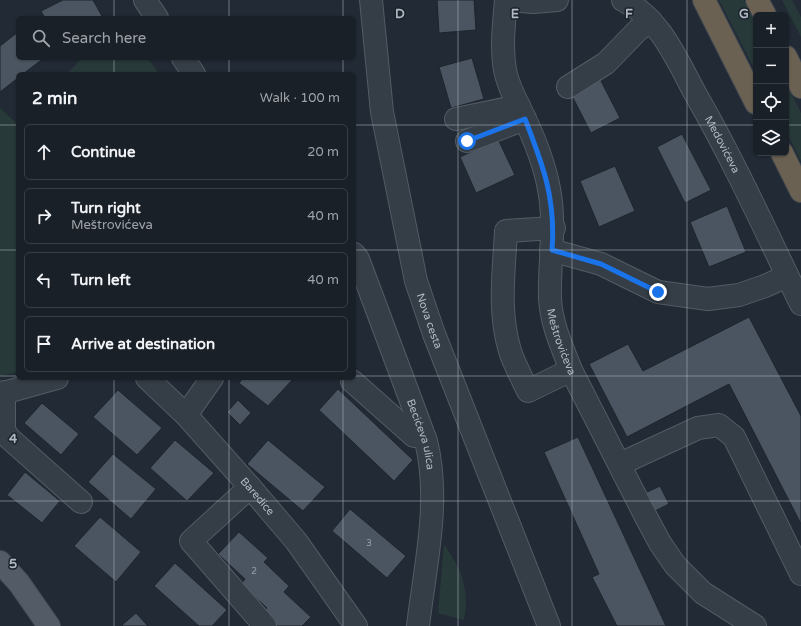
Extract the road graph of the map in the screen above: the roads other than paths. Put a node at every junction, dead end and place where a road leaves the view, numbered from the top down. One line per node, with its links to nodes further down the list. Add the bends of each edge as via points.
1 (145, 0): 9 (street)
2 (371, 0): 44 (street, Nova cesta, via 382,112 416,281 434,334)
3 (506, 0): 4 (street); 17 (street, Meštrovićeva, via 503,48 505,70 511,92)
4 (557, 0)
5 (623, 0): 10 (street, Medovićeva, via 643,12)
6 (704, 0): 16 (highway)
7 (757, 0): 8 (highway)
8 (763, 12)
9 (156, 16)
10 (651, 21): 14 (street, via 638,30 606,63); 25 (street, Medovićeva, via 668,45 728,151)
11 (184, 60): 13 (street)
12 (789, 63): 15 (highway)
13 (193, 72)
14 (568, 87)
15 (801, 87)
16 (753, 97)
17 (522, 112): 18 (street); 19 (street); 22 (street, Meštrovićeva, via 549,188)
18 (456, 119)
19 (467, 141)
20 (784, 156): 21 (highway)
21 (801, 191)
22 (554, 228): 23 (street, Meštrovićeva); 27 (street, via 506,231 502,287 504,323 510,351 528,391)
23 (552, 250): 25 (street, via 601,264 658,292 708,299 739,295); 27 (street, Meštrovićeva, via 550,300 555,328)
24 (356, 256): 34 (street, Becićeva ulica)
25 (787, 276): 26 (street, Medovićeva)
26 (801, 304)
27 (571, 370): 35 (street, Meštrovićeva)
28 (50, 380): 32 (street)
29 (149, 380): 33 (street, Baredice)
30 (211, 380): 33 (street)
31 (352, 381): 34 (street, via 414,436)
32 (2, 393): 37 (street, via 4,430 9,438)
33 (186, 416): 36 (street, Baredice)
34 (423, 434): 43 (street, Becićeva ulica, via 430,459 433,500)
35 (620, 464): 39 (street, via 698,428 719,425 734,437); 45 (street, Meštrovićeva, via 660,543 675,565 703,593)
36 (250, 487): 41 (street, via 191,541); 42 (street, Baredice, via 296,541)
37 (81, 502)
38 (0, 562): 40 (main road, via 19,583)
39 (801, 574)
40 (49, 626)
41 (265, 626)
42 (356, 626)
43 (418, 626)
44 (549, 626)
45 (754, 626)

